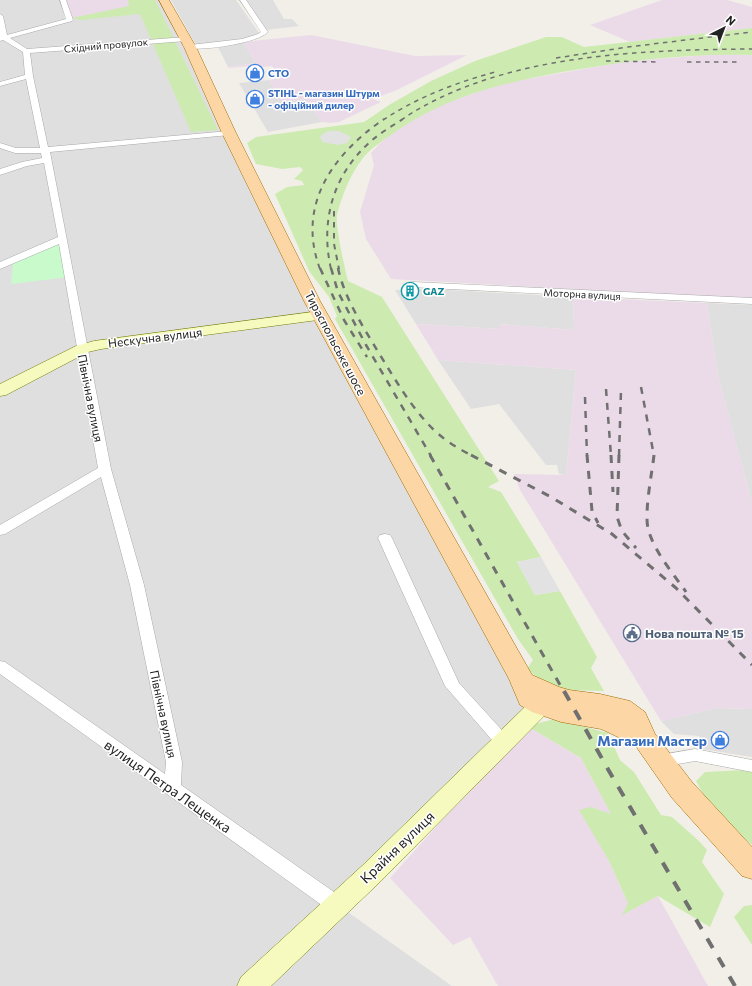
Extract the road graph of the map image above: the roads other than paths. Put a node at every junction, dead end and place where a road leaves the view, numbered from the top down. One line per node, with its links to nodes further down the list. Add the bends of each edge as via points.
1 (63, 0): 5 (street, via 70,20)
2 (164, 0): 6 (main road, Тираспольське шосе)
3 (243, 0): 6 (street, Східний провулок, via 265,32 263,35 251,39)
4 (0, 16): 5 (street)
5 (2, 39): 7 (street)
6 (188, 43): 7 (street, Східний провулок); 10 (main road, Тираспольське шосе)
7 (26, 51): 8 (street, Північна вулиця)
8 (29, 76): 9 (street); 12 (street, Північна вулиця)
9 (0, 84)
10 (229, 133): 12 (street); 18 (main road, Тираспольське шосе)
11 (0, 145): 12 (street)
12 (46, 155): 13 (street); 14 (street, Північна вулиця)
13 (0, 172)
14 (62, 239): 15 (street); 19 (street, Північна вулиця)
15 (0, 266)
16 (413, 285): 17 (street, Моторна вулиця)
17 (752, 301)
18 (320, 316): 19 (street, Нескучна вулиця, via 109,342); 25 (main road, Тираспольське шосе, via 522,679 529,698)
19 (82, 349): 20 (street, Нескучна вулиця); 21 (street, Північна вулиця)
20 (0, 391)
21 (105, 470): 22 (street); 29 (street, Північна вулиця, via 137,585 174,762)
22 (0, 531)
23 (385, 538): 26 (street, via 449,679 464,700)
24 (0, 666): 29 (street, вулиця Петра Лещенка)
25 (546, 700): 26 (street, Крайня вулиця); 27 (main road, via 561,712 604,720 644,738)
26 (504, 743): 31 (street, Крайня вулиця)
27 (661, 760): 28 (street, via 695,755); 30 (main road, via 682,790)
28 (752, 766)
29 (172, 789): 31 (street, вулиця Петра Лещенка)
30 (752, 867)
31 (337, 905): 32 (street, Крайня вулиця)
32 (251, 986)

